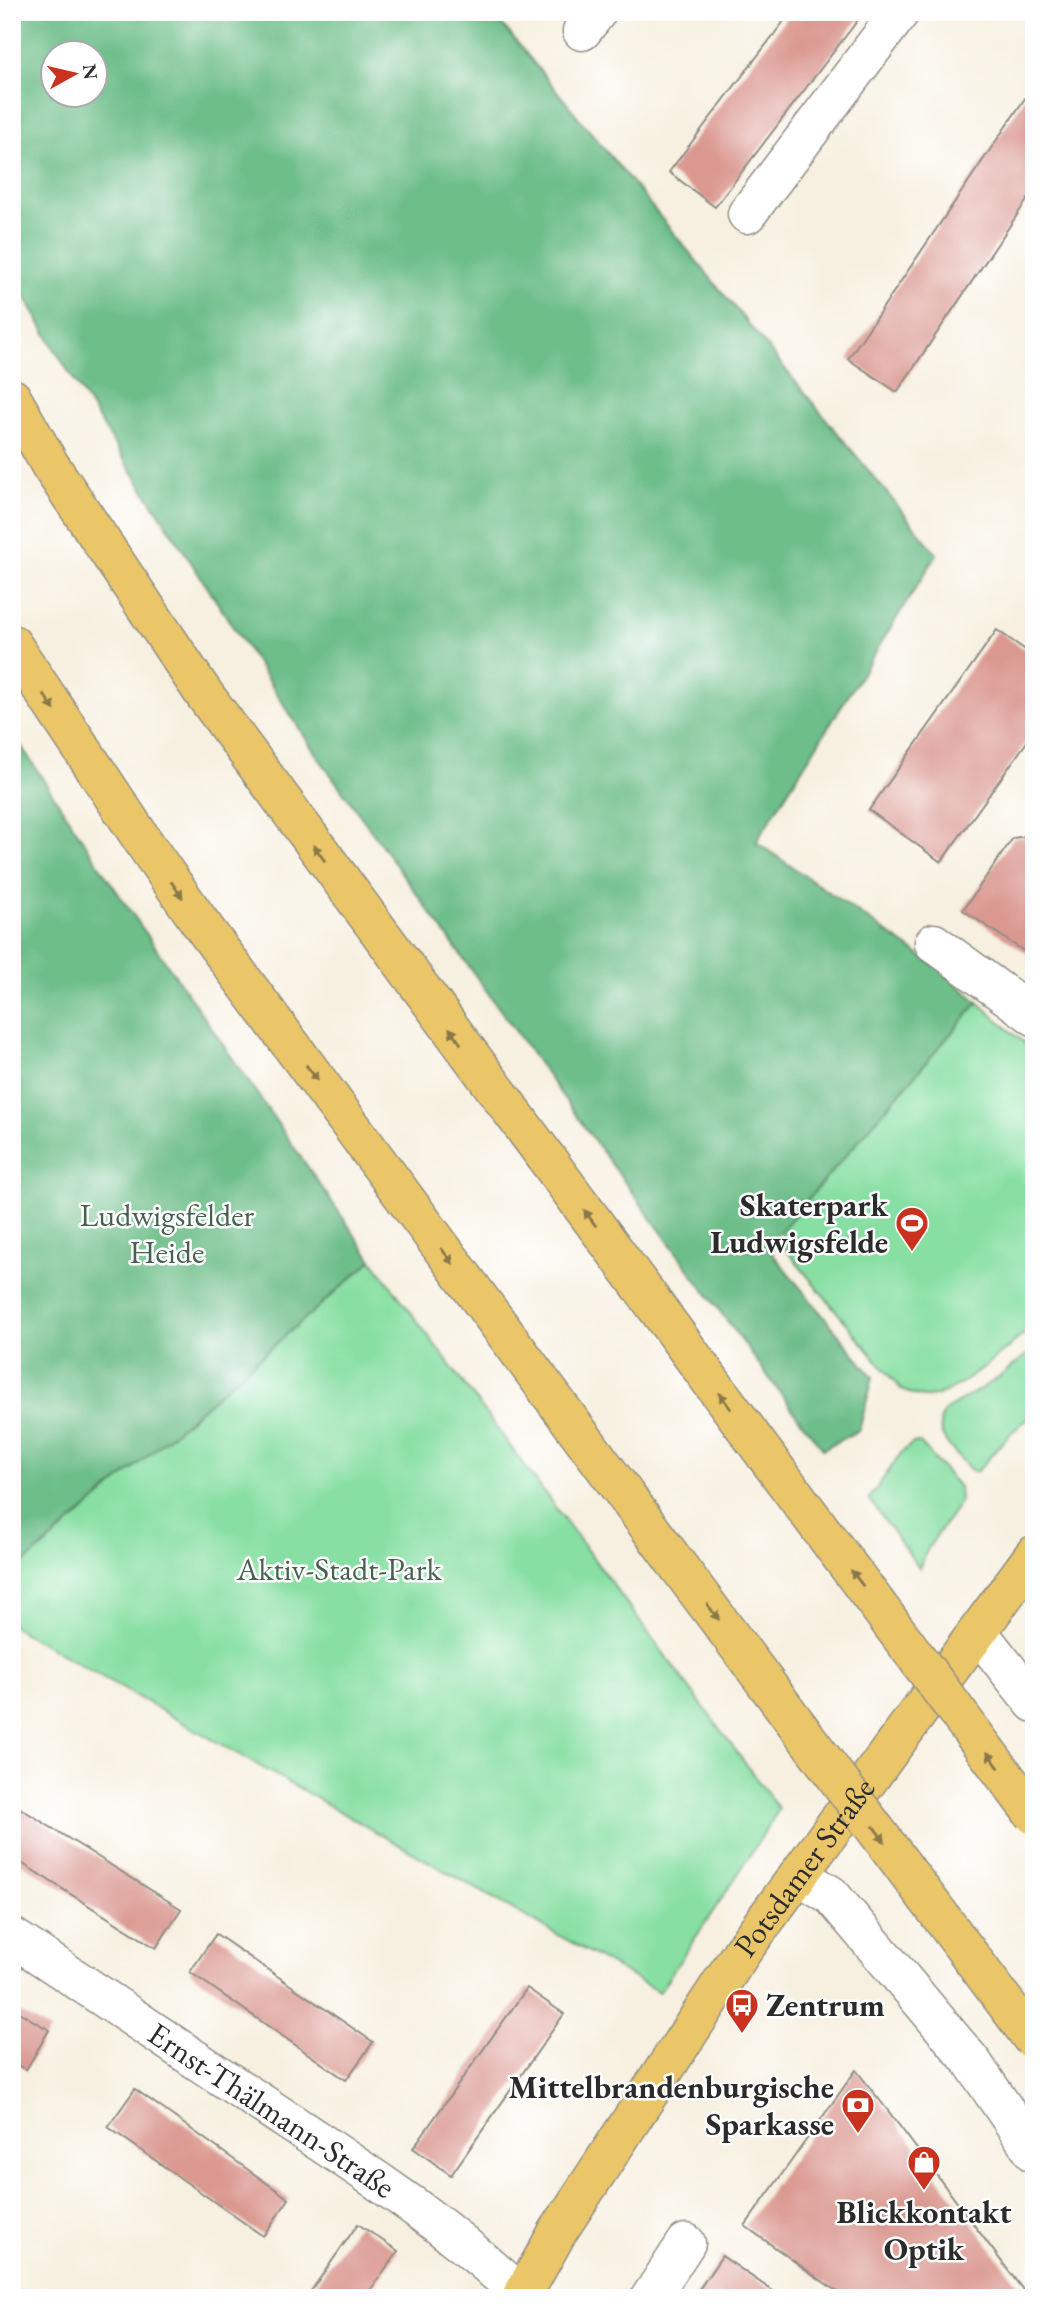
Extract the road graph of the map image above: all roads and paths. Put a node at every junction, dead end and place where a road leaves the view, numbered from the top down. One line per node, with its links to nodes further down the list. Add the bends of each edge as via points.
1 (901, 12): 2 (street)
2 (747, 214)
3 (12, 398): 10 (main road, one-way to 3, bridge, via 204,694 51,465)
4 (12, 644): 13 (main road, one-way to 13, bridge, via 199,921)
5 (934, 943): 6 (street)
6 (1032, 1007)
7 (1034, 1555): 8 (main road, Potsdamer Straße)
8 (978, 1632): 9 (street); 11 (main road, Potsdamer Straße)
9 (1034, 1703)
10 (1034, 1815)
11 (798, 1875): 14 (street, via 831,1895 972,2062); 16 (main road, Potsdamer Straße, via 695,2020)
12 (12, 1937): 16 (street, Ernst-Thälmann-Straße, via 311,2134 459,2241)
13 (1034, 2041)
14 (1034, 2152)
15 (686, 2243): 17 (street)
16 (522, 2297)
17 (650, 2298)

